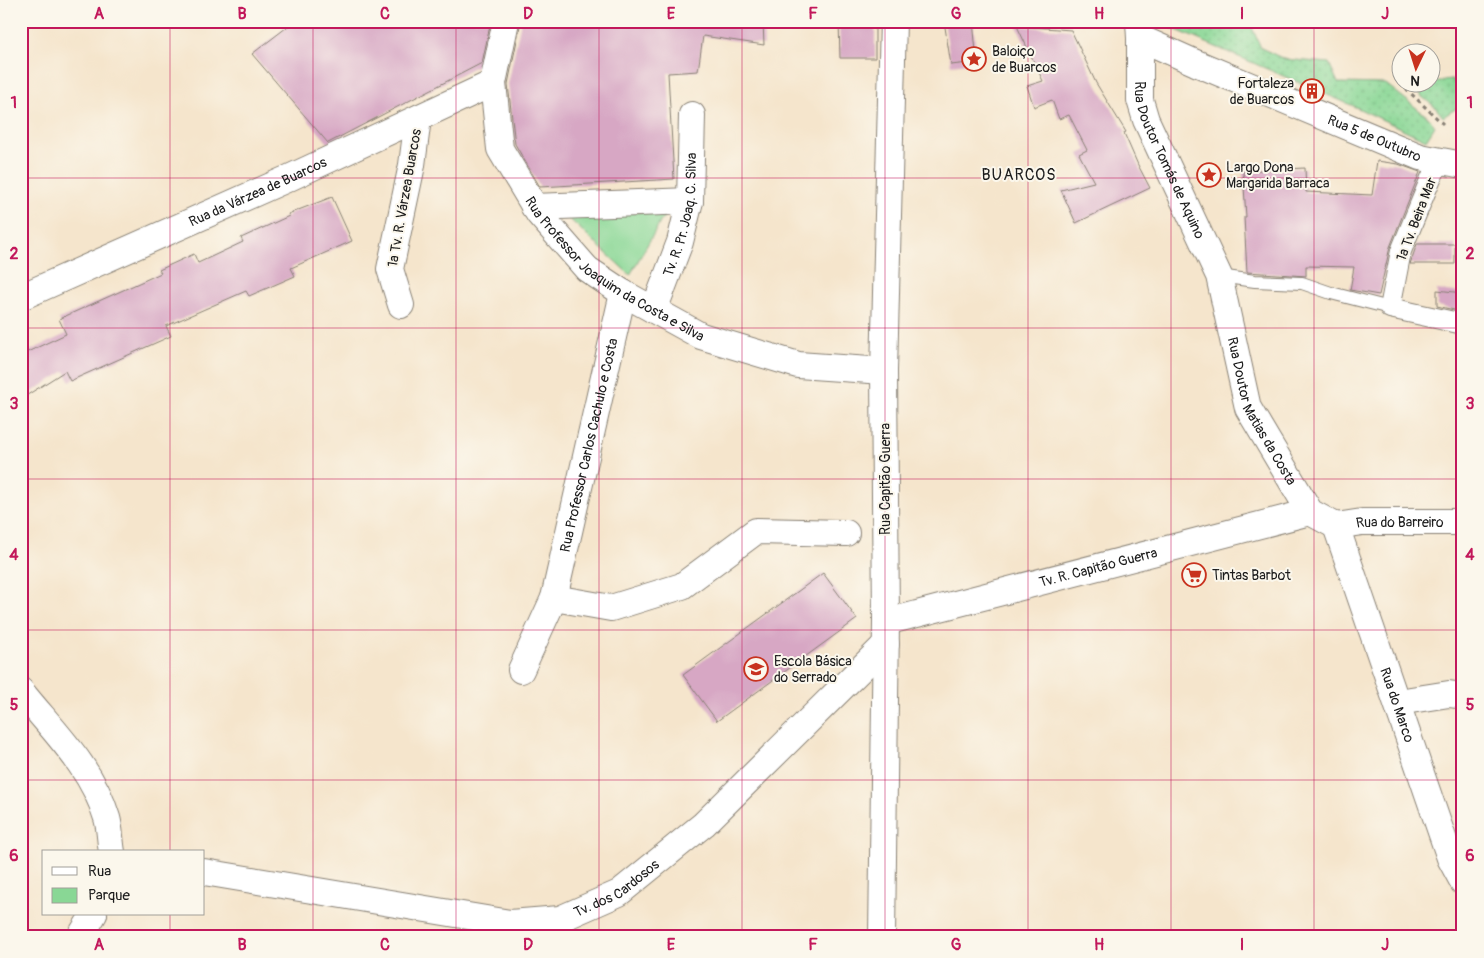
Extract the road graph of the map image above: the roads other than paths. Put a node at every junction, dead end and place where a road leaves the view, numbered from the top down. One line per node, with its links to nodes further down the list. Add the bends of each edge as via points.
1 (506, 21): 4 (street, Rua Professor Joaquim da Costa e Silva)
2 (893, 21): 17 (street, Rua Capitão Guerra)
3 (1140, 30): 7 (street, Rua 5 de Outubro, via 1196,64 1420,157); 10 (street, Rua Doutor Tomás de Aquino, via 1140,100 1146,120)
4 (493, 83): 6 (street, Rua da Várzea de Buarcos); 9 (street, Rua Professor Joaquim da Costa e Silva, via 500,150)
5 (692, 115): 8 (street, Tv. R. Pr. Joaq. C. Silva)
6 (418, 118): 12 (street, Rua da Várzea de Buarcos); 13 (street, 1ª Tv. R. Várzea Buarcos, via 390,270)
7 (1451, 163): 14 (street, 1ª Tv. Beira Mar, via 1431,178 1401,251)
8 (690, 201): 9 (street); 15 (street, Tv. R. Pr. Joaq. C. Silva, via 680,242)
9 (534, 207): 11 (street, Rua Professor Joaquim da Costa e Silva, via 587,269)
10 (1219, 276): 14 (lane, via 1302,283); 18 (street, Rua Doutor Matias da Costa, via 1248,408)
11 (623, 293): 15 (street, Rua Professor Joaquim da Costa e Silva); 22 (street, Rua Professor Carlos Cachulo e Costa)
12 (21, 297)
13 (401, 305)
14 (1390, 308): 16 (street)
15 (654, 310): 17 (street, Rua Professor Joaquim da Costa e Silva, via 700,336 798,365)
16 (1463, 324)
17 (884, 371): 23 (street, Rua Capitão Guerra)
18 (1310, 512): 20 (street); 23 (street, Tv. R. Capitão Guerra)
19 (1463, 522): 20 (street, Rua do Barreiro, via 1362,522)
20 (1336, 526): 27 (street, Rua do Marco)
21 (846, 533): 22 (street, via 756,531 682,586 611,608)
22 (554, 598): 24 (street, Rua Professor Carlos Cachulo e Costa)
23 (886, 633): 32 (street, Tv. dos Cardosos, via 704,824 619,892); 34 (street, Rua Capitão Guerra)
24 (521, 670)
25 (21, 691): 28 (street, via 62,738 91,780 107,818)
26 (1463, 696): 27 (street, via 1450,694)
27 (1398, 702): 30 (street, Rua do Marco, via 1450,858)
28 (112, 850)
29 (205, 872): 32 (street, Tv. dos Cardosos, via 510,923)
30 (1463, 882)
31 (93, 916): 33 (street)
32 (561, 928)
33 (80, 937)
34 (882, 937)

